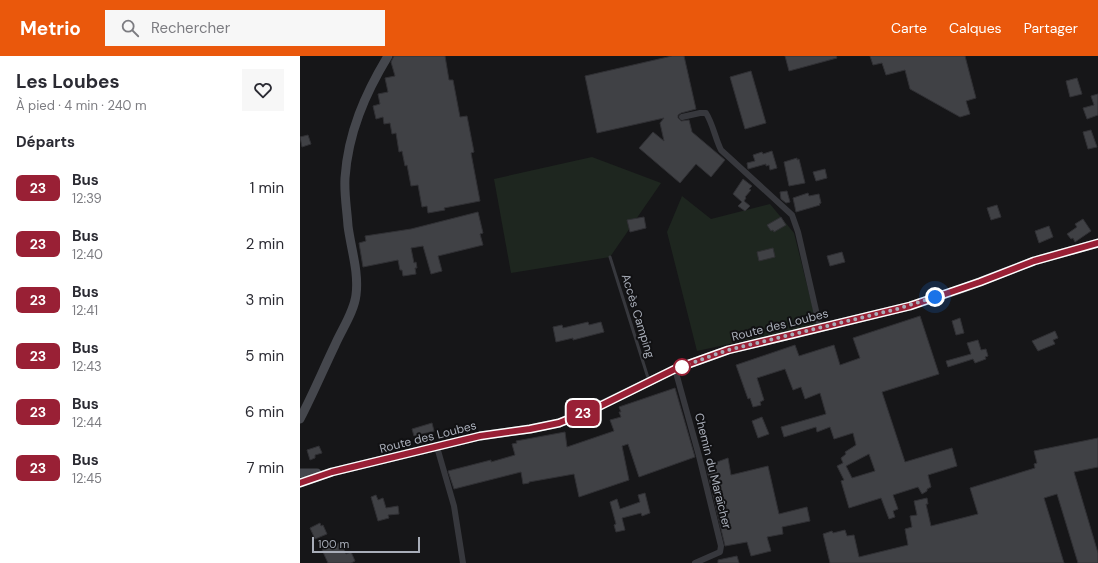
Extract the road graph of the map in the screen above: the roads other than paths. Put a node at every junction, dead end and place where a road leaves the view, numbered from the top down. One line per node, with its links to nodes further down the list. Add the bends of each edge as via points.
1 (388, 56): 8 (main road, via 373,80 360,111 351,138 345,178 356,296)
2 (682, 117): 5 (street, via 706,113 721,150 792,215)
3 (1098, 243): 5 (main road, Route des Loubes, via 1034,261 910,306)
4 (610, 257): 7 (lane, Accès Camping)
5 (820, 328): 6 (main road, Route des Loubes, via 728,350)
6 (675, 369): 7 (main road, Route des Loubes); 14 (street, Chemin du Maraîcher, via 721,546 720,552)
7 (649, 381): 9 (main road, Route des Loubes, via 596,408 559,423 480,436)
8 (300, 419)
9 (437, 447): 10 (main road, Route des Loubes); 13 (street, via 454,506)
10 (332, 472): 11 (main road, Route des Loubes); 12 (main road, Route des Loubes)
11 (300, 473)
12 (300, 483)
13 (463, 563)
14 (696, 563)

